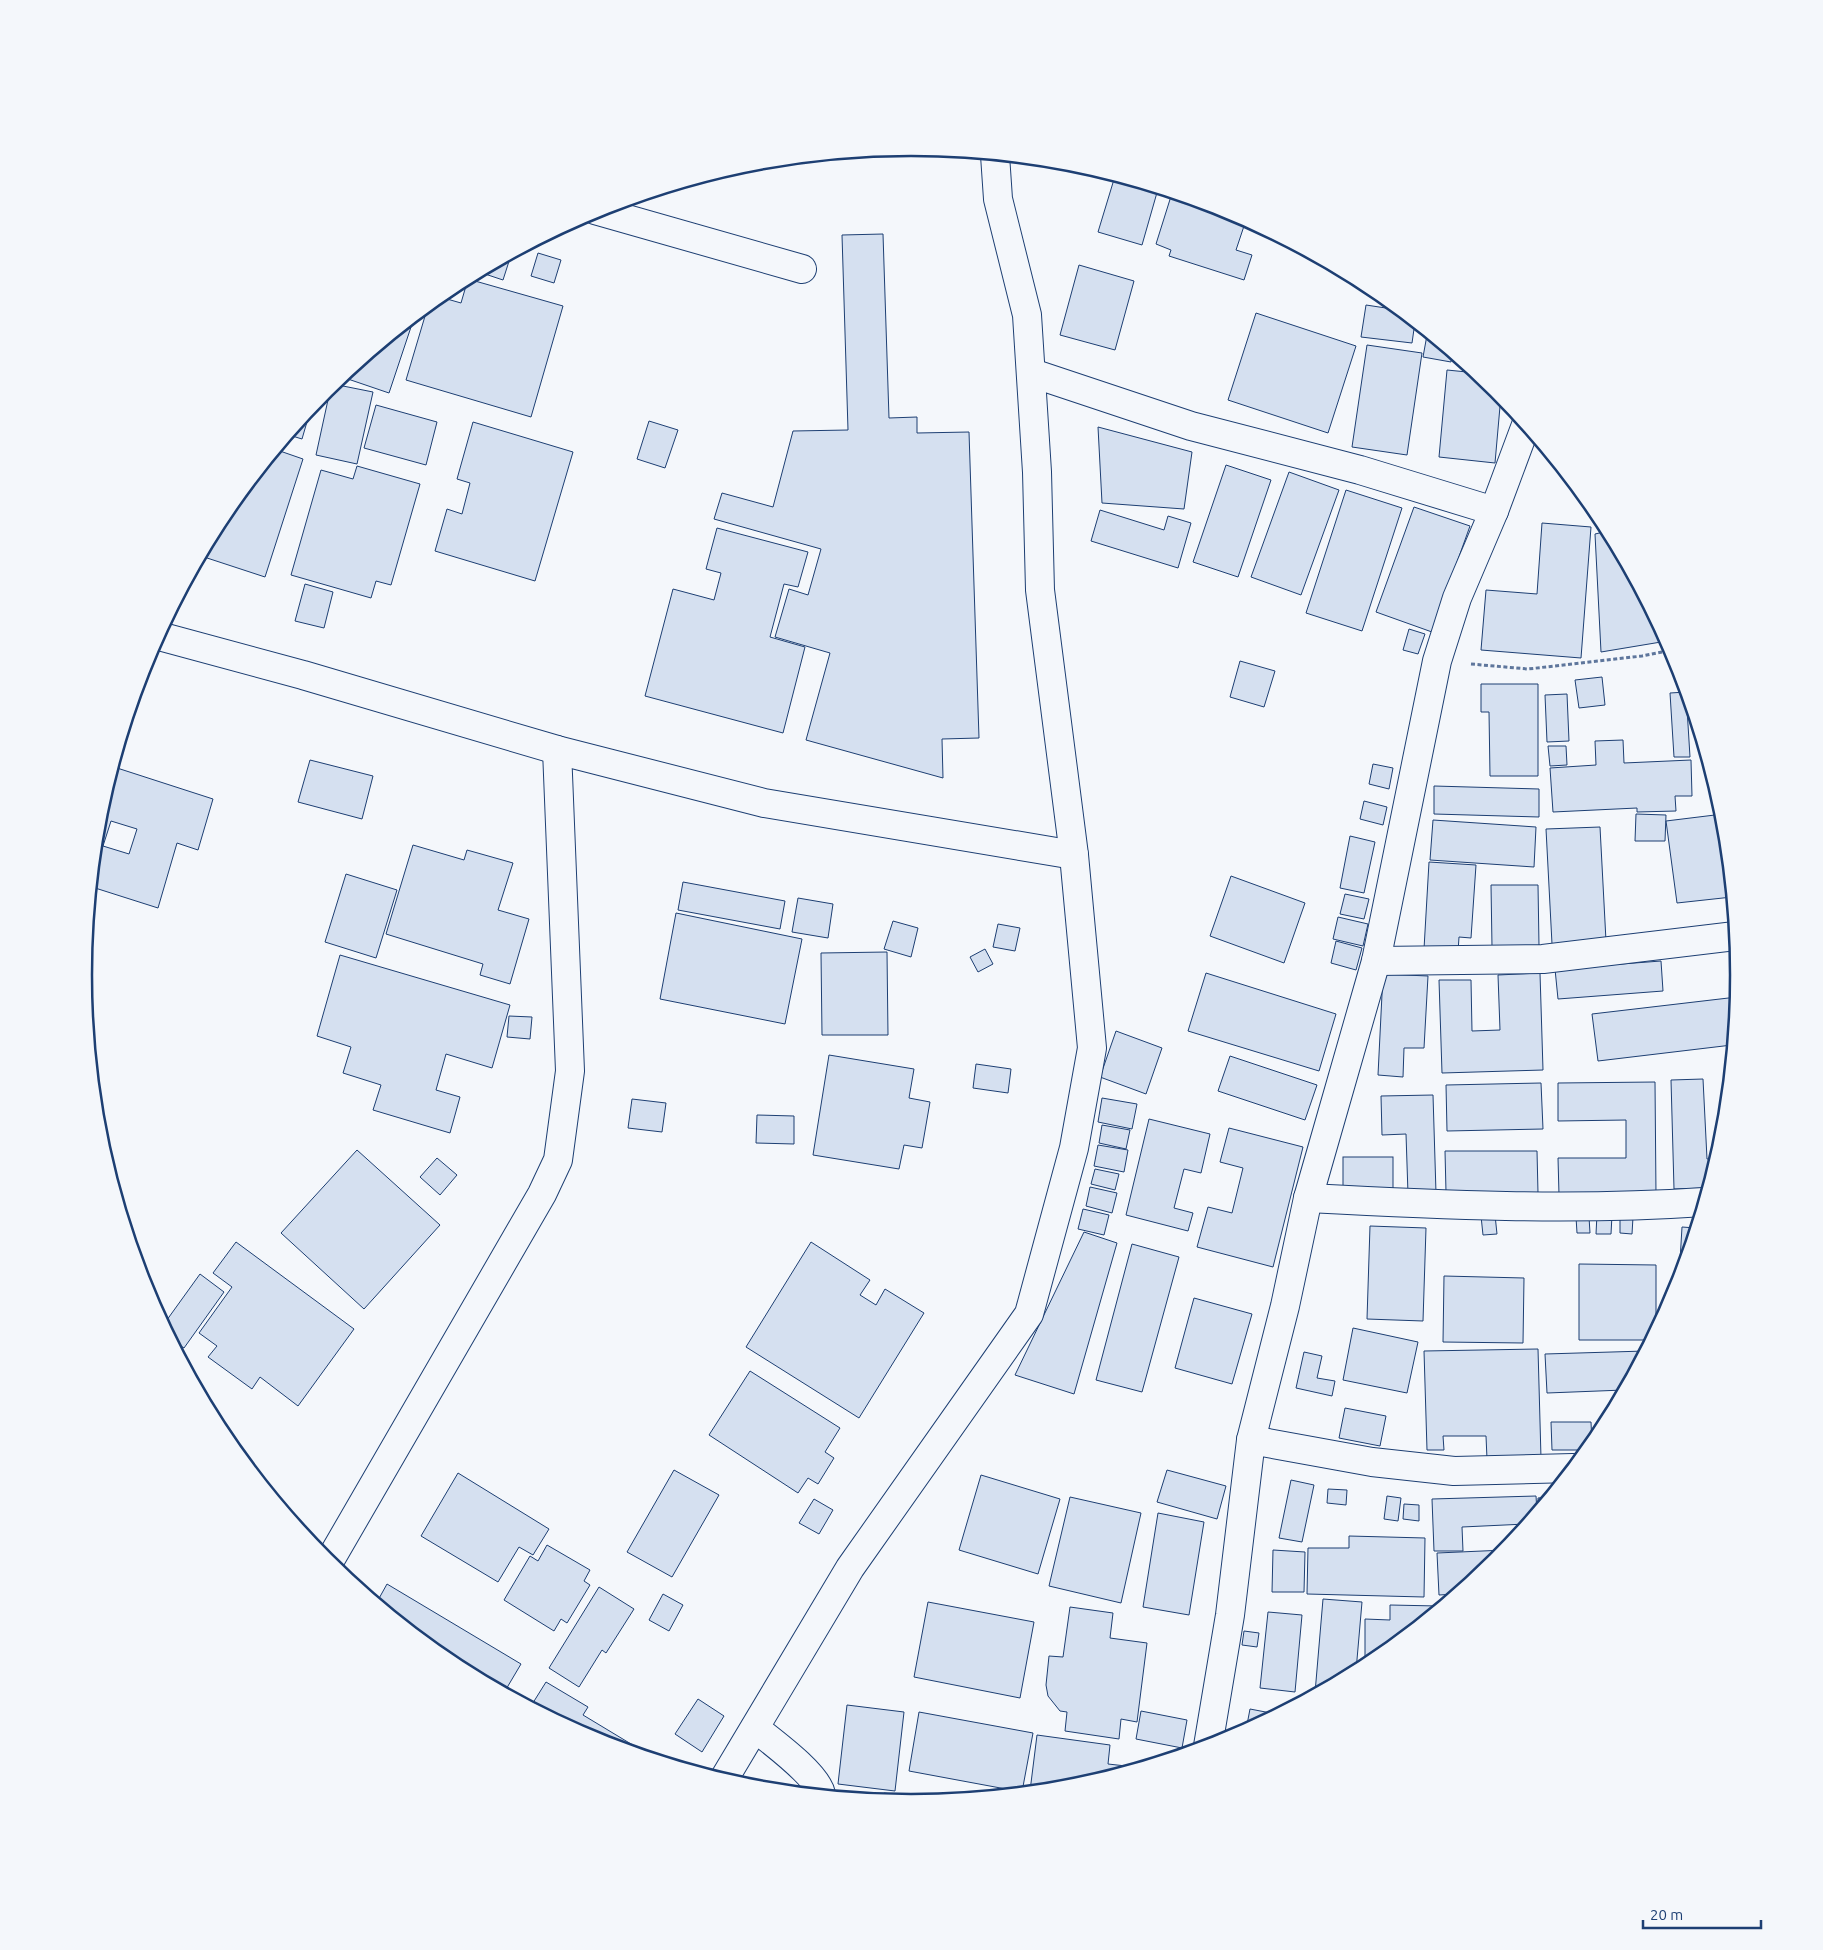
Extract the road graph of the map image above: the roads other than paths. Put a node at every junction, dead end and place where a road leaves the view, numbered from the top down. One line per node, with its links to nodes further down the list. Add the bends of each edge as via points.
1 (995, 161): 4 (street, via 998,199 1027,316)
2 (609, 214): 3 (street)
3 (802, 269)
4 (1032, 373): 6 (street, via 1192,426 1360,470); 9 (street, via 1040,590)
5 (1524, 431): 6 (street)
6 (1494, 511): 11 (street, via 1458,598 1437,661)
7 (166, 638): 8 (street)
8 (557, 750): 9 (street, via 764,803); 16 (street, via 570,1071 558,1160 542,1194)
9 (1074, 855): 17 (street, via 1092,1048 1074,1148 1029,1314 850,1568)
10 (1729, 937): 11 (street, via 1543,959)
11 (1376, 961): 12 (street)
12 (1308, 1198): 13 (street, via 1561,1206); 14 (street)
13 (1698, 1202)
14 (1251, 1440): 15 (street, via 1372,1462 1454,1471); 18 (street, via 1230,1615)
15 (1565, 1468)
16 (332, 1554)
17 (755, 1728): 19 (street); 20 (street, via 802,1767)
18 (1209, 1738)
19 (728, 1772)
20 (819, 1788)

